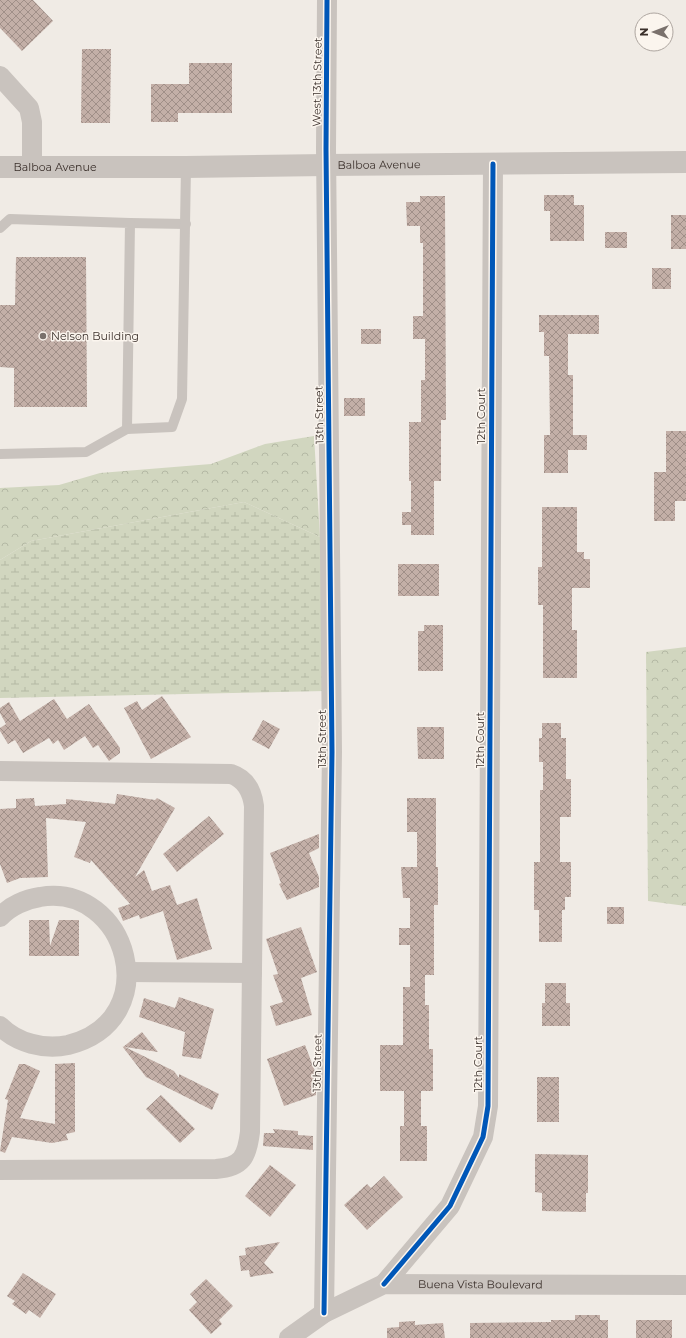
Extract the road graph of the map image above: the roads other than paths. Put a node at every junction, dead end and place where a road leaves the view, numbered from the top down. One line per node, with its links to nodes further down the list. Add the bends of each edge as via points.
1 (328, 0): 4 (street, West 13th Street)
2 (0, 76): 7 (street, via 30,108)
3 (686, 162): 5 (street, Balboa Avenue)
4 (326, 164): 5 (street, Balboa Avenue); 8 (street, Balboa Avenue); 22 (street, 13th Street, via 332,752)
5 (493, 164): 20 (street, 12th Court, via 488,1106 483,1137 450,1206)
6 (0, 167): 7 (street, Balboa Avenue)
7 (32, 167): 8 (street, Balboa Avenue)
8 (186, 167): 10 (lane)
9 (130, 223): 10 (lane); 11 (lane, via 10,219); 12 (lane)
10 (186, 224): 12 (lane, via 182,399 172,428)
11 (0, 228)
12 (127, 429): 13 (lane, via 86,452)
13 (0, 454)
14 (0, 771): 17 (street, via 223,774 237,776 244,781 250,788 254,806)
15 (0, 917): 16 (street, via 14,906 35,897 48,895 73,899 87,905 109,924 123,949)
16 (127, 972): 17 (street); 18 (street, via 121,1005 107,1025 87,1038 64,1046 42,1046 19,1040)
17 (252, 973): 19 (street, via 250,1132 247,1150 238,1163 225,1169 204,1170)
18 (0, 1026)
19 (0, 1170)
20 (384, 1284): 21 (street, Buena Vista Boulevard); 22 (street, Buena Vista Boulevard)
21 (686, 1285)
22 (324, 1313): 23 (street, Buena Vista Boulevard)
23 (289, 1338)

